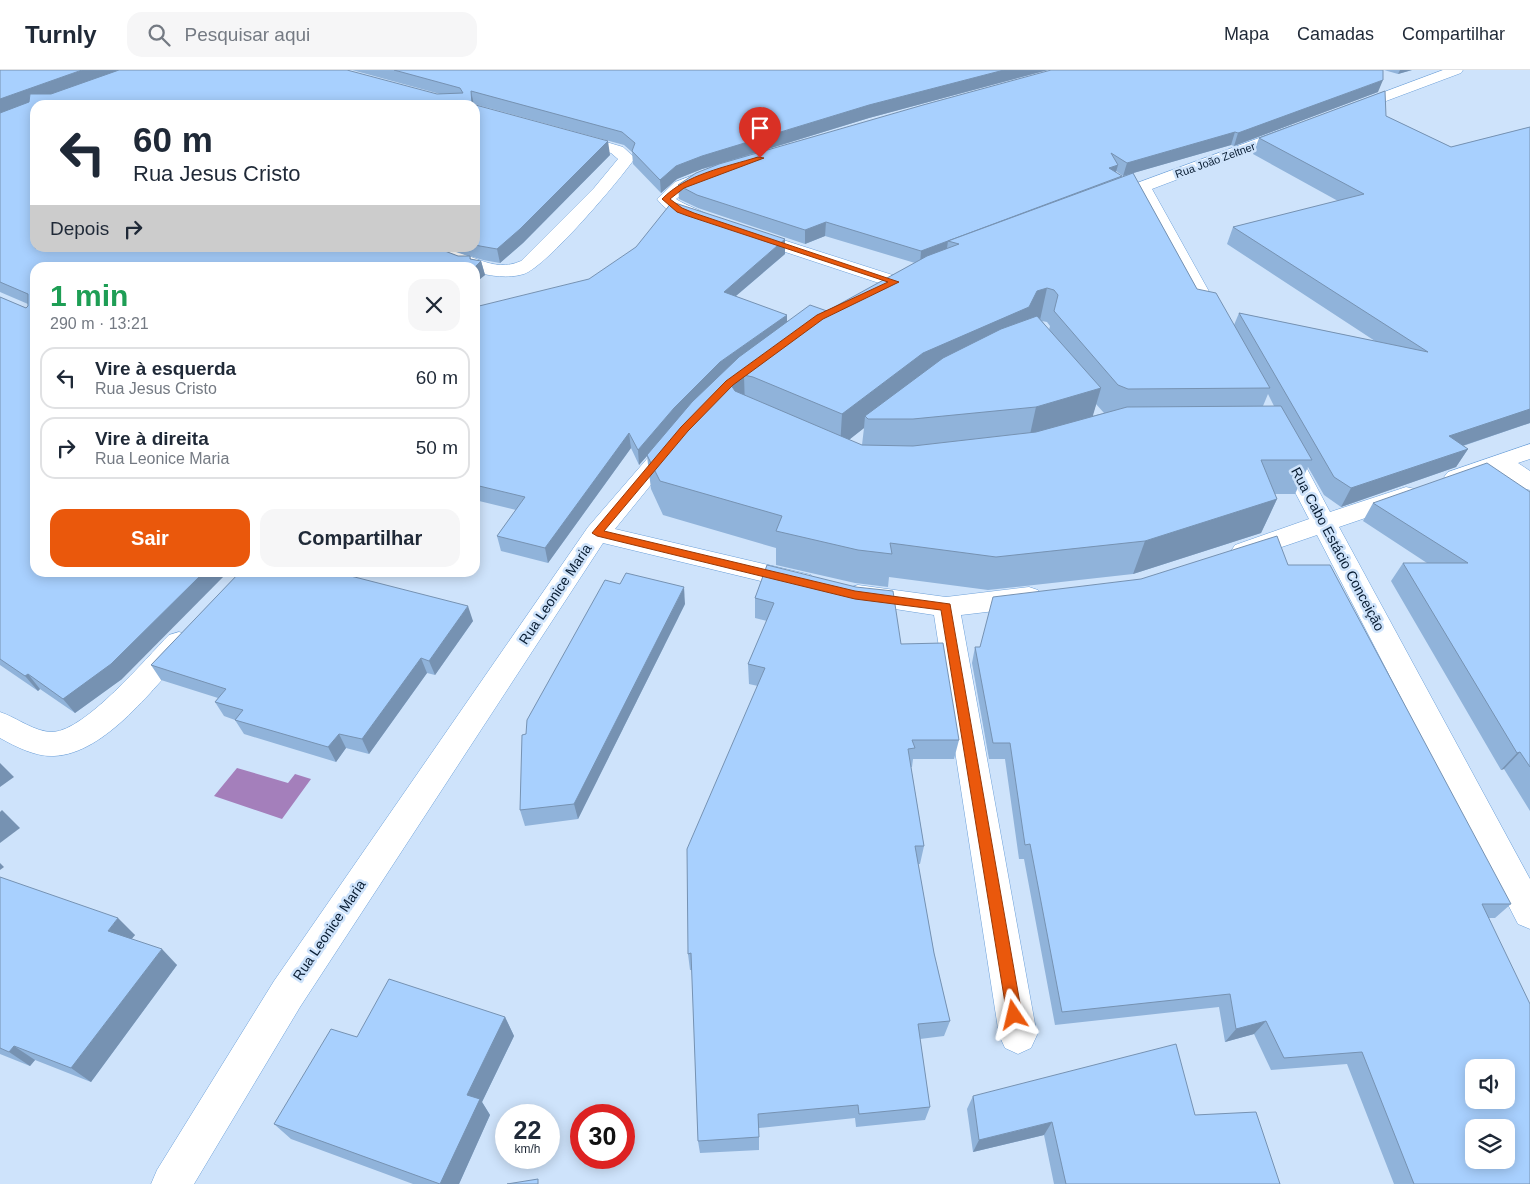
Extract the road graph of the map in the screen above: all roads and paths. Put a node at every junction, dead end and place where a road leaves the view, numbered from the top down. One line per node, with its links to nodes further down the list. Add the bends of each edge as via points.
1 (1456, 70): 3 (street)
2 (1388, 78): 3 (street)
3 (1413, 86): 4 (street)
4 (1338, 114)
5 (1310, 124): 8 (street, Rua João Zeltner)
6 (561, 134): 12 (street, via 617,150 628,158 600,192 520,270 505,272)
7 (730, 168): 14 (street, via 681,186 666,199 680,210)
8 (1142, 187): 9 (street); 16 (street)
9 (1082, 210)
10 (438, 252): 11 (street)
11 (468, 262)
12 (480, 266)
13 (922, 272): 14 (street)
14 (895, 282): 15 (street)
15 (862, 297)
16 (1227, 343)
17 (691, 422): 23 (street, Rua Leonice Maria)
18 (1274, 430): 22 (street, Rua Cabo Estácio Conceição)
19 (1530, 451): 20 (street)
20 (1500, 462): 21 (street); 22 (street)
21 (1530, 482)
22 (1325, 523): 24 (street); 29 (street, Rua Cabo Estácio Conceição)
23 (597, 533): 26 (street, via 855,595); 31 (street, Rua Leonice Maria, via 287,994)
24 (1220, 558)
25 (1055, 594): 26 (street)
26 (946, 607): 30 (street)
27 (198, 622): 28 (street, via 102,721 79,736 60,744 34,741)
28 (0, 724)
29 (1530, 913)
30 (1018, 1035)
31 (171, 1184)

